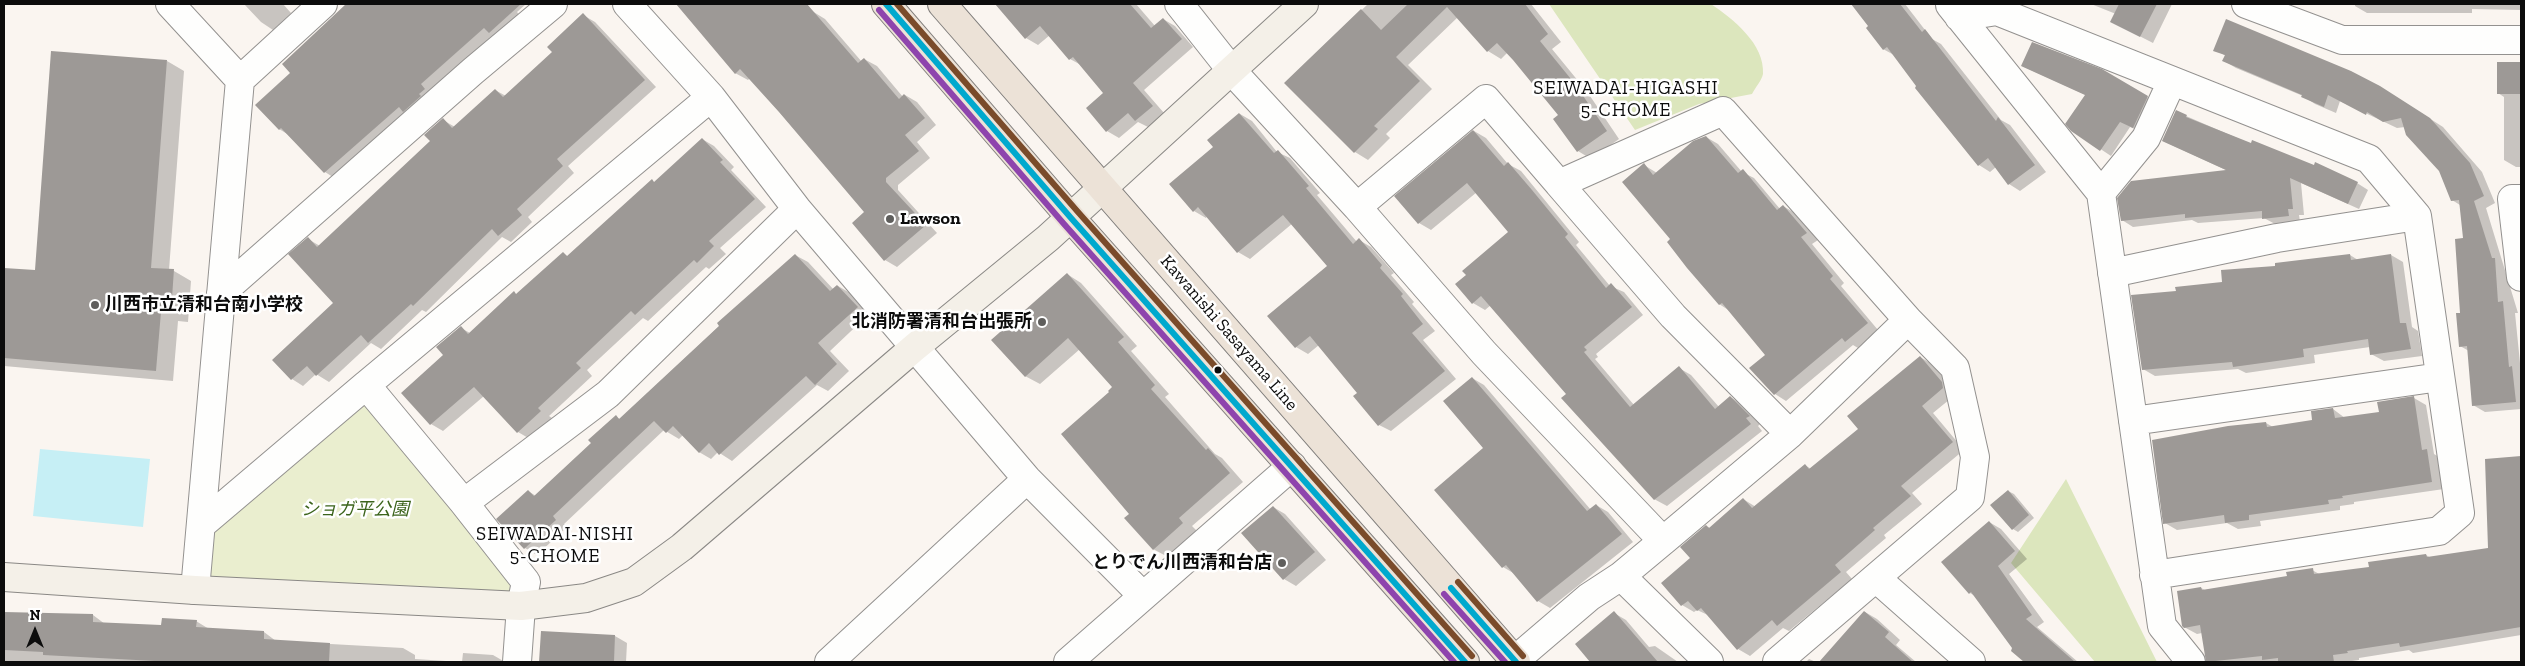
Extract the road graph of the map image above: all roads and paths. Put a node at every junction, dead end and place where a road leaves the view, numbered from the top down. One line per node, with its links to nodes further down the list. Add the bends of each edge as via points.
1 (170, 4): 13 (street)
2 (323, 4): 13 (street)
3 (554, 4): 26 (street)
4 (627, 4): 15 (street)
5 (886, 4): 23 (main road)
6 (942, 4): 17 (main road, Kawanishi Sasayama Line)
7 (1179, 4): 12 (street)
8 (1304, 4): 12 (street)
9 (2246, 4): 11 (street, via 2342,40)
10 (1954, 10): 14 (street, via 1997,11); 18 (street)
11 (2521, 40)
12 (1232, 71): 17 (street); 20 (street)
13 (240, 80): 26 (street)
14 (2172, 81): 18 (street, via 2146,138); 22 (street, via 2369,160)
15 (711, 97): 21 (street); 30 (street)
16 (1559, 184): 20 (street, via 1486,99); 27 (street, via 1723,111); 32 (street, via 1674,316)
17 (1103, 188): 23 (street); 49 (main road, Kawanishi Sasayama Line)
18 (2102, 193): 24 (street)
19 (2521, 199): 25 (street, via 2512,199)
20 (1357, 207): 37 (street, via 1484,353)
21 (797, 209): 28 (street); 35 (street, via 608,394)
22 (2417, 216): 24 (street, via 2277,238); 29 (street)
23 (1071, 218): 28 (street); 33 (main road)
24 (2112, 273): 31 (street)
25 (2521, 278)
26 (221, 293): 36 (street)
27 (1908, 320): 32 (street); 41 (street, via 1955,368 1975,457 1970,497)
28 (915, 347): 34 (street); 44 (street, via 682,547 634,582 586,598)
29 (2440, 377): 31 (street); 38 (street, via 2460,513 2439,531)
30 (366, 385): 35 (street); 36 (street)
31 (2133, 421): 38 (street)
32 (1790, 434): 37 (street)
33 (1292, 466): 43 (street); 48 (main road)
34 (1027, 479): 43 (street); 46 (street)
35 (464, 503): 44 (street, via 526,582)
36 (201, 525): 42 (street)
37 (1662, 541): 39 (street)
38 (2154, 575): 53 (street, via 2162,626)
39 (1621, 576): 49 (street, via 1589,598); 50 (street)
40 (4, 577): 42 (street)
41 (1876, 578): 51 (street); 52 (street)
42 (195, 590): 44 (street)
43 (1143, 596): 47 (street)
44 (521, 606): 45 (street)
45 (517, 662)
46 (829, 662)
47 (1068, 662)
48 (1465, 662)
49 (1515, 662)
50 (1709, 662)
51 (1777, 662)
52 (1971, 662)
53 (2191, 662)

